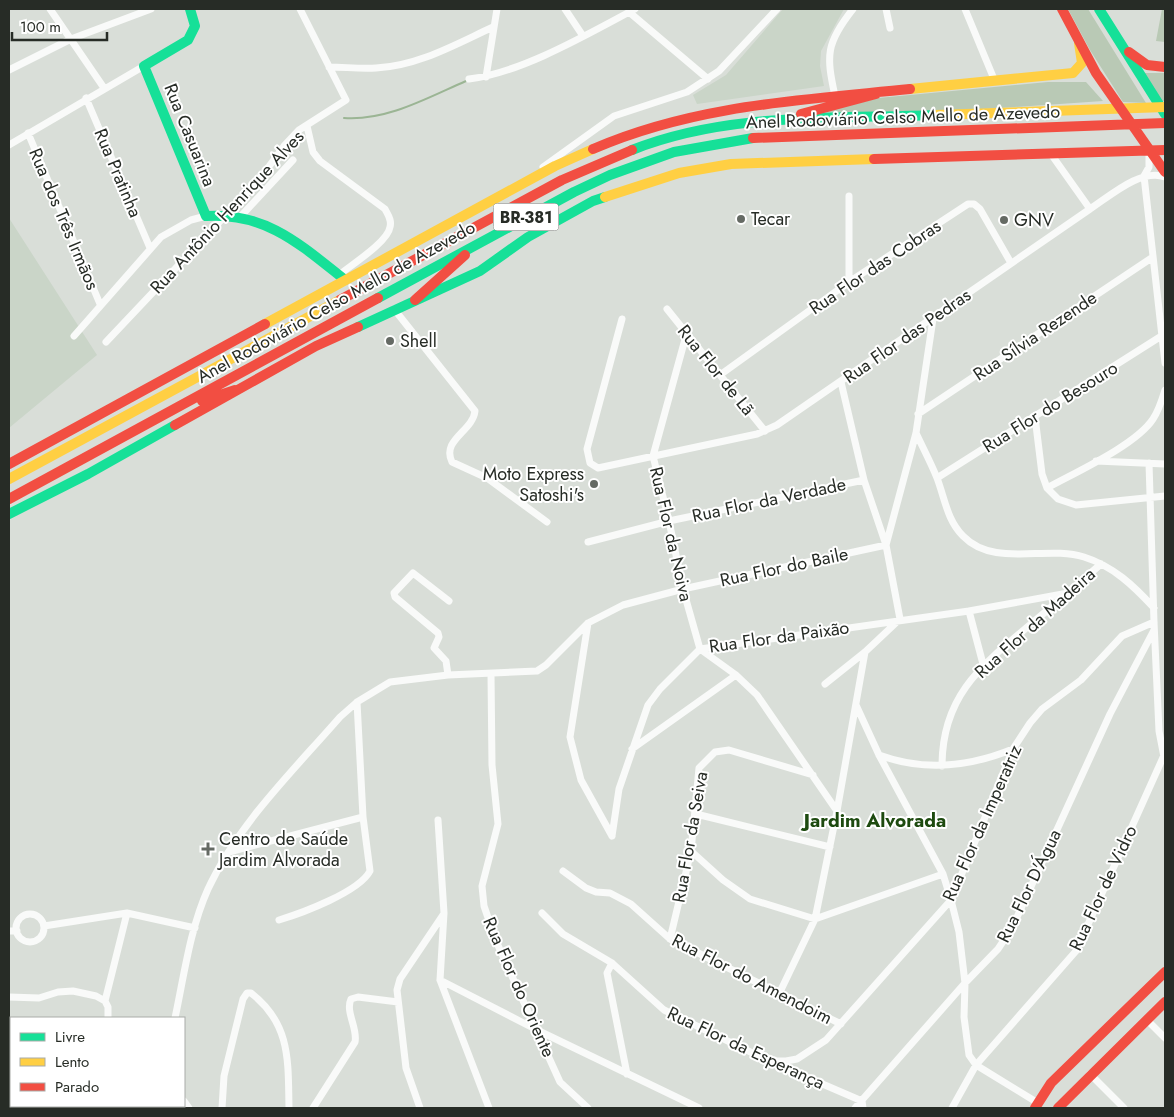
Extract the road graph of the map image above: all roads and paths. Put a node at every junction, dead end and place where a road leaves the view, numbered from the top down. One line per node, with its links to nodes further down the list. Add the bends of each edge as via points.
1 (50, 9): 18 (street)
2 (151, 9): 18 (street)
3 (190, 9): 20 (main road, via 195,26 188,40)
4 (300, 9): 21 (street)
5 (497, 9): 14 (street)
6 (565, 9): 16 (street)
7 (777, 9): 26 (street, via 719,72)
8 (853, 9): 30 (street, via 830,47 828,63)
9 (886, 9): 15 (street)
10 (965, 9): 27 (street)
11 (1062, 9): 19 (main road)
12 (1099, 9): 17 (main road)
13 (632, 10): 16 (street); 26 (street)
14 (493, 27): 21 (street, via 440,52 409,62 377,68); 24 (street)
15 (890, 28)
16 (583, 36): 24 (street, via 498,75)
17 (1114, 36): 22 (main road, via 1142,63); 33 (main road)
18 (71, 39): 23 (street); 28 (street)
19 (1079, 43): 27 (main road, Anel Rodoviário Celso Mello de Azevedo, via 1082,63 1073,73); 40 (main road)
20 (144, 66): 28 (street); 51 (main road, Rua Casuarina)
21 (329, 67): 36 (street, Rua Antônio Henrique Alves, via 346,100)
22 (1165, 67)
23 (9, 70)
24 (486, 77): 25 (street)
25 (469, 79)
26 (708, 79): 46 (street, via 687,92 614,116)
27 (994, 79): 29 (main road, Anel Rodoviário Celso Mello de Azevedo)
28 (104, 88): 31 (street)
29 (876, 94): 30 (main road, Anel Rodoviário Celso Mello de Azevedo); 34 (main road)
30 (835, 96): 46 (main road, Anel Rodoviário Celso Mello de Azevedo, via 749,105 654,125 603,143)
31 (86, 98): 37 (street); 53 (street, Rua Pratinha)
32 (1165, 107): 34 (main road, Anel Rodoviário Celso Mello de Azevedo / BR-381)
33 (1165, 114)
34 (777, 121): 84 (main road, Anel Rodoviário Celso Mello de Azevedo / BR-381, via 717,128 664,139 615,156 562,180)
35 (1165, 123): 52 (main road, Anel Rodoviário Celso Mello de Azevedo / BR-381, via 773,136 717,143 674,152 622,169)
36 (307, 126): 49 (street, Rua Antônio Henrique Alves, via 284,146 260,180); 56 (street, via 312,152 320,161 390,217 391,225 385,238)
37 (28, 133): 38 (street); 59 (street, Rua dos Três Irmãos)
38 (9, 145)
39 (1165, 150): 40 (main road, Anel Rodoviário Celso Mello de Azevedo)
40 (1149, 151): 41 (main road, Anel Rodoviário Celso Mello de Azevedo); 43 (main road); 44 (street, via 1149,166)
41 (1051, 154): 48 (street); 58 (main road, Anel Rodoviário Celso Mello de Azevedo, via 731,164 680,173 593,201 528,237 480,271)
42 (293, 160): 50 (street, Rua Antônio Henrique Alves)
43 (1165, 172)
44 (1144, 176): 45 (street); 48 (street, Rua Flor das Pedras); 54 (street)
45 (1165, 177)
46 (532, 178): 56 (main road, Anel Rodoviário Celso Mello de Azevedo)
47 (849, 196): 57 (street)
48 (1090, 209): 55 (street, Rua Flor das Pedras)
49 (229, 213): 50 (main road); 51 (main road); 67 (street, Rua Antônio Henrique Alves)
50 (242, 215): 56 (main road, via 278,230)
51 (206, 216): 53 (street, via 174,228)
52 (484, 239): 58 (main road); 73 (main road, Anel Rodoviário Celso Mello de Azevedo / BR-381)
53 (150, 248): 59 (street)
54 (1153, 257): 65 (street); 74 (street, Rua Sílvia Rezende)
55 (1011, 263): 57 (street, Rua Flor das Cobras, via 982,212 971,204); 63 (street, Rua Flor das Pedras)
56 (342, 278): 81 (main road, Anel Rodoviário Celso Mello de Azevedo)
57 (849, 282): 69 (street, Rua Flor das Cobras)
58 (414, 300): 60 (main road, Anel Rodoviário Celso Mello de Azevedo)
59 (100, 304): 66 (street)
60 (394, 309): 71 (main road, Anel Rodoviário Celso Mello de Azevedo); 94 (street, via 474,411 473,418 451,445 449,454 452,462 487,478)
61 (667, 309): 64 (street, Rua Flor de Lã)
62 (622, 319): 78 (street, Rua Flor das Pedras, via 591,431 588,457 598,468)
63 (933, 319): 70 (street, Rua Flor das Pedras); 74 (street)
64 (686, 332): 69 (street, Rua Flor de Lã); 78 (street, Rua Flor da Noiva)
65 (1162, 335): 68 (street); 75 (street, Rua Flor do Besouro)
66 (74, 336)
67 (106, 342)
68 (1165, 363)
69 (720, 374): 76 (street, Rua Flor de Lã)
70 (841, 382): 76 (street, Rua Flor das Pedras); 85 (street)
71 (235, 390): 73 (main road); 92 (main road, Anel Rodoviário Celso Mello de Azevedo, via 88,474)
72 (1165, 390): 79 (street, via 1153,419 1142,431)
73 (167, 414): 86 (main road, Anel Rodoviário Celso Mello de Azevedo / BR-381)
74 (918, 414): 77 (street)
75 (1035, 417): 83 (street, Rua Flor do Besouro); 87 (street, via 1040,464)
76 (765, 431): 78 (street, Rua Flor das Pedras)
77 (916, 433): 83 (street); 96 (street)
78 (653, 456): 93 (street, Rua Flor da Noiva)
79 (1096, 461): 80 (street); 87 (street)
80 (1149, 463): 82 (street); 88 (street)
81 (9, 464)
82 (1165, 464)
83 (937, 478): 97 (street, via 952,521 972,544 997,553 1065,553)
84 (9, 479)
85 (864, 480): 93 (street, Rua Flor da Verdade); 96 (street)
86 (34, 485): 90 (main road, Anel Rodoviário Celso Mello de Azevedo / BR-381); 91 (main road)
87 (1047, 488): 88 (street, via 1058,499 1076,504)
88 (1151, 496): 89 (street); 101 (street)
89 (1165, 496)
90 (9, 499)
91 (9, 507)
92 (9, 514)
93 (669, 520): 95 (street, Rua Flor da Verdade); 98 (street, Rua Flor da Noiva)
94 (547, 522)
95 (588, 542)
96 (886, 545): 98 (street, Rua Flor do Baile); 103 (street)
97 (1101, 564): 99 (street, Rua Flor da Madeira); 101 (street, via 1135,588)
98 (683, 589): 105 (street, Rua Flor do Baile, via 623,605); 107 (street, Rua Flor da Noiva)
99 (1068, 593): 102 (street, Rua Flor da Paixão); 109 (street, Rua Flor da Madeira)
100 (449, 601): 111 (street, via 413,573 394,593 438,633 434,648 446,661)
101 (1154, 608): 104 (street)
102 (969, 611): 103 (street, Rua Flor da Paixão); 109 (street)
103 (900, 619): 107 (street, Rua Flor da Paixão); 108 (street)
104 (1154, 622): 106 (street); 117 (street, Rua Flor da Imperatriz, via 1130,630 1112,644 1081,680 1042,709)
105 (588, 623): 110 (street, Rua Flor do Baile, via 541,669); 116 (street, Rua Flor da Paixão, via 570,737 581,780 612,836 619,789)
106 (1154, 630): 119 (street, via 1159,731); 144 (street, Rua Flor D'Água, via 1110,714 1012,928 998,949)
107 (700, 649): 112 (street); 116 (street, Rua Flor da Paixão, via 653,696)
108 (865, 652): 113 (street); 115 (street)
109 (983, 664): 120 (street, Rua Flor da Madeira, via 959,697 947,722)
110 (491, 674): 111 (street, Rua Flor do Baile); 154 (street, Rua Flor do Oriente, via 492,764 498,824 482,895 496,941)
111 (448, 675): 114 (street, Rua Flor do Baile, via 390,682)
112 (736, 675): 116 (street); 121 (street, via 757,695)
113 (825, 684)
114 (357, 702): 124 (street); 128 (street, Rua Flor do Baile, via 340,717 247,825)
115 (856, 706): 118 (street); 122 (street)
116 (631, 749)
117 (1013, 749): 120 (street, via 988,759); 131 (street, Rua Flor da Imperatriz)
118 (879, 755): 120 (street, via 910,764); 130 (street)
119 (1165, 757): 157 (street, Rua Flor de Vidro, via 1076,951)
120 (942, 766)
121 (813, 775): 122 (street); 123 (street, Rua Flor da Seiva, via 740,752 721,750 699,768)
122 (837, 811): 126 (street)
123 (696, 814): 126 (street); 127 (street, Rua Flor da Seiva)
124 (363, 817): 128 (street); 136 (street, via 370,868 368,875 360,883 308,911)
125 (438, 820): 134 (street)
126 (830, 847): 135 (street)
127 (691, 851): 135 (street, via 750,899); 140 (street, Rua Flor da Seiva)
128 (229, 852): 138 (street, Rua Flor do Baile, via 207,891)
129 (563, 871): 140 (street, Rua Flor do Amendoim, via 586,888 610,892 631,904)
130 (942, 874): 131 (street); 135 (street)
131 (951, 900): 144 (street, via 959,932); 153 (street, Rua Flor da Imperatriz)
132 (127, 912): 137 (street); 138 (street); 147 (street)
133 (542, 913): 141 (street, Rua Flor da Esperança, via 563,934)
134 (444, 914): 143 (street); 148 (street, via 400,979)
135 (815, 919): 145 (street)
136 (279, 920)
137 (44, 926): 139 (street, via 40,938 31,942); 139 (street, via 40,918 30,914 18,922)
138 (195, 928): 151 (street, Rua Flor do Baile)
139 (13, 931)
140 (670, 939): 145 (street, Rua Flor do Amendoim)
141 (612, 963): 156 (street, Rua Flor da Esperança, via 664,1010); 158 (street, via 607,973)
142 (1165, 972): 161 (main road, via 1051,1083)
143 (440, 980): 154 (street); 166 (street)
144 (965, 982): 157 (street, via 966,1047); 160 (street, Rua Flor D'Água)
145 (779, 994): 153 (street, Rua Flor do Amendoim)
146 (9, 997): 147 (street, via 40,998 73,991)
147 (104, 1001): 150 (street)
148 (398, 1002): 164 (street, via 351,999 349,1006 355,1042); 165 (street, via 406,1068)
149 (1165, 1002): 152 (main road)
150 (108, 1017)
151 (174, 1017)
152 (1147, 1020): 155 (street); 159 (main road)
153 (841, 1024): 156 (street, Rua Flor da Imperatriz, via 826,1040 796,1059)
154 (539, 1031): 158 (street); 167 (street, Rua Flor do Oriente, via 560,1082)
155 (1165, 1038)
156 (769, 1061): 160 (street, Rua Flor da Esperança)
157 (976, 1065): 161 (street); 170 (street, Rua Flor de Vidro)
158 (627, 1074): 168 (street)
159 (1090, 1074): 171 (main road); 172 (street)
160 (862, 1104): 169 (street, Rua Flor D'Água)
161 (1036, 1106)
162 (222, 1108): 163 (street, via 224,1076 247,993 269,1009 278,1022 288,1060)
163 (289, 1108)
164 (313, 1108)
165 (420, 1108)
166 (489, 1108)
167 (588, 1108)
168 (699, 1108)
169 (855, 1108)
170 (952, 1108)
171 (1058, 1108)
172 (1124, 1108)

